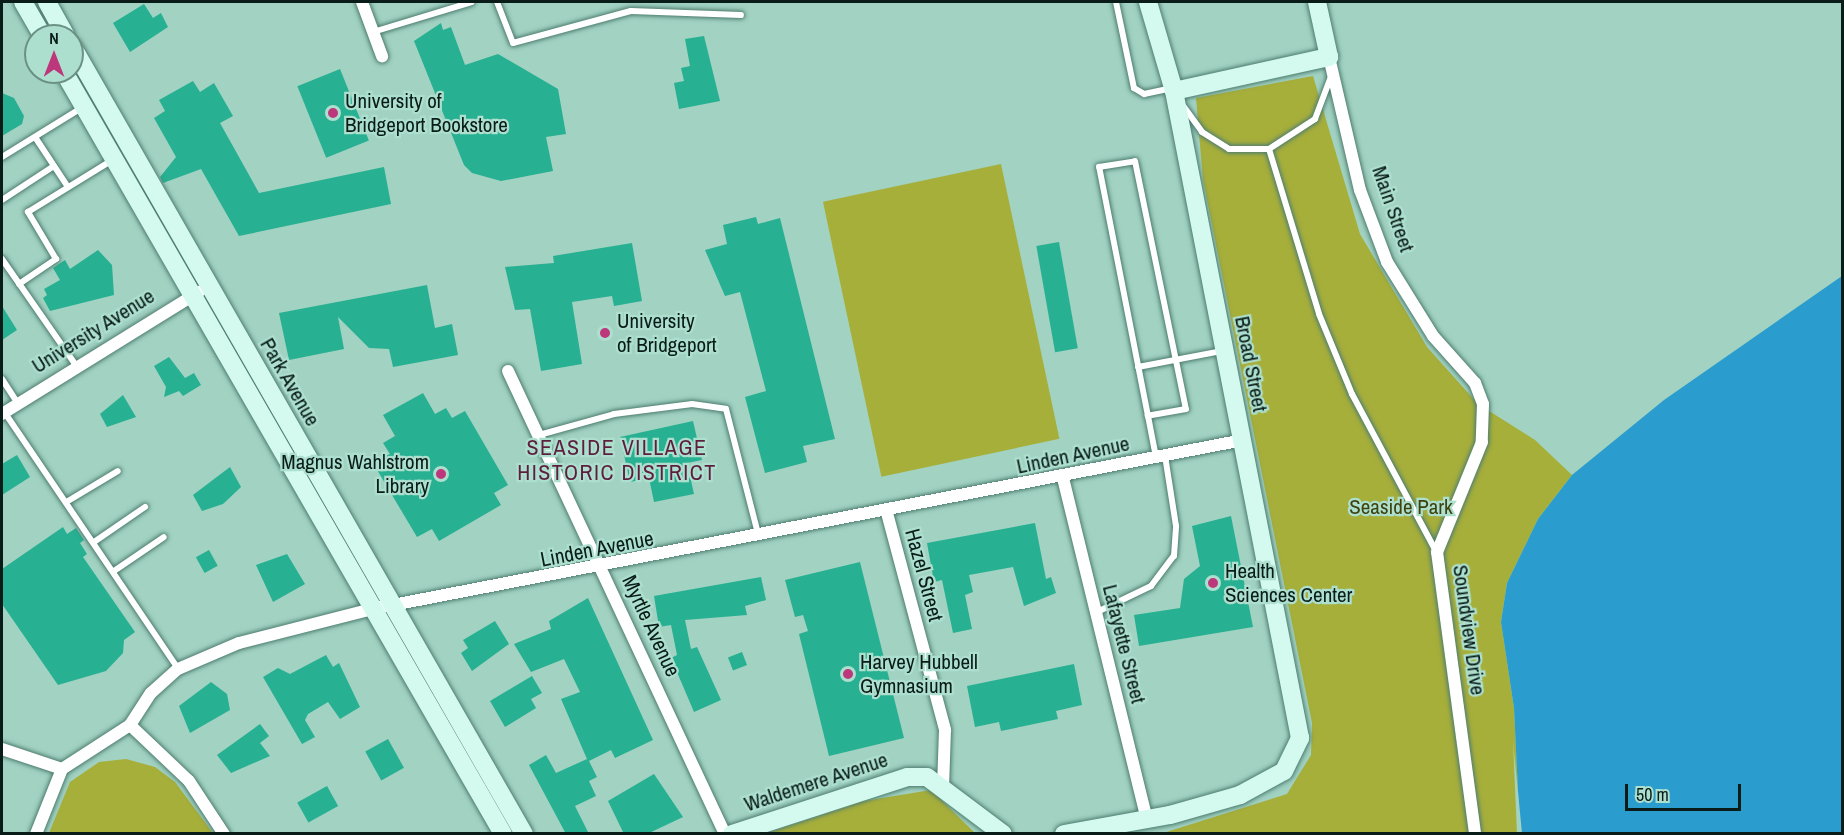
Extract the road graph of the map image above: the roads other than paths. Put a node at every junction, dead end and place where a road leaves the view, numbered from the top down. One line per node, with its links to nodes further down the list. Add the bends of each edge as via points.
1 (23, 2): 12 (street)
2 (47, 2): 13 (street)
3 (362, 2): 14 (street)
4 (472, 2): 14 (lane)
5 (497, 2): 10 (lane, via 513,43 631,11)
6 (646, 2): 10 (lane)
7 (1116, 2): 19 (lane, via 1134,88 1144,94)
8 (1148, 2): 19 (street, Broad Street)
9 (1317, 2): 16 (street, Main Street)
10 (648, 12): 11 (lane)
11 (741, 15)
12 (36, 24)
13 (59, 24)
14 (373, 32): 15 (street)
15 (382, 56)
16 (1329, 57): 19 (street); 22 (lane, via 1324,107 1306,129); 38 (street, Main Street, via 1360,190 1387,262 1433,336 1475,383)
17 (84, 69): 30 (street, Park Avenue)
18 (71, 84): 20 (street, Park Avenue)
19 (1173, 89): 22 (lane, via 1214,140 1236,150); 31 (street, Broad Street)
20 (84, 106): 21 (lane); 24 (street, Park Avenue)
21 (35, 136): 23 (lane); 25 (lane)
22 (1269, 148): 52 (lane, via 1319,314 1352,394)
23 (2, 157)
24 (114, 159): 26 (lane); 30 (street, Park Avenue)
25 (54, 166): 26 (lane); 27 (lane)
26 (68, 187): 29 (lane, via 28,212 56,260)
27 (2, 200)
28 (2, 259): 29 (lane)
29 (19, 284): 33 (lane)
30 (201, 291): 33 (street, University Avenue); 55 (street, Park Avenue); 56 (street, Park Avenue)
31 (1225, 350): 32 (lane); 42 (street, Broad Street)
32 (1176, 359): 34 (lane); 34 (lane, via 1135,160 1099,167); 40 (lane, via 1186,409)
33 (77, 367): 37 (street, University Avenue)
34 (1138, 367): 40 (lane)
35 (508, 371): 41 (street, Myrtle Avenue)
36 (2, 379): 37 (lane)
37 (18, 404): 39 (street, University Avenue)
38 (1483, 404): 52 (street, Soundview Drive, via 1482,442)
39 (3, 413): 46 (lane)
40 (1148, 416): 43 (lane)
41 (539, 435): 50 (lane, via 615,414 692,404 726,409); 53 (street, Myrtle Avenue)
42 (1243, 440): 43 (street, Linden Avenue); 63 (street, Broad Street, via 1300,738 1284,771 1264,785)
43 (1160, 457): 45 (street, Linden Avenue); 57 (lane, via 1176,526 1174,556 1151,586)
44 (118, 471): 46 (lane)
45 (1063, 478): 48 (street, Linden Avenue); 57 (street, Lafayette Street)
46 (68, 501): 51 (lane)
47 (145, 507): 51 (lane)
48 (887, 513): 50 (street, Linden Avenue); 62 (street, Hazel Street, via 945,730)
49 (164, 537): 54 (lane)
50 (758, 538): 53 (street, Linden Avenue)
51 (94, 542): 54 (lane)
52 (1437, 552): 72 (street, Soundview Drive)
53 (602, 567): 55 (street, Linden Avenue); 68 (street, Myrtle Avenue)
54 (114, 571): 58 (lane)
55 (395, 607): 56 (street, Linden Avenue); 67 (street, Park Avenue)
56 (372, 609): 58 (street, Linden Avenue, via 239,643); 66 (street, Park Avenue)
57 (1096, 612): 63 (street, Lafayette Street)
58 (178, 669): 59 (street, Linden Avenue, via 151,693)
59 (130, 725): 61 (street, Linden Avenue); 65 (street, via 189,781)
60 (2, 749): 61 (street)
61 (62, 769): 64 (street)
62 (943, 788): 69 (street, Waldemere Avenue, via 927,777 907,777); 70 (street, Waldemere Avenue)
63 (1147, 819): 71 (street)
64 (36, 834)
65 (224, 834)
66 (503, 834)
67 (524, 834)
68 (725, 834)
69 (732, 834)
70 (1003, 834)
71 (1064, 834)
72 (1475, 834)

